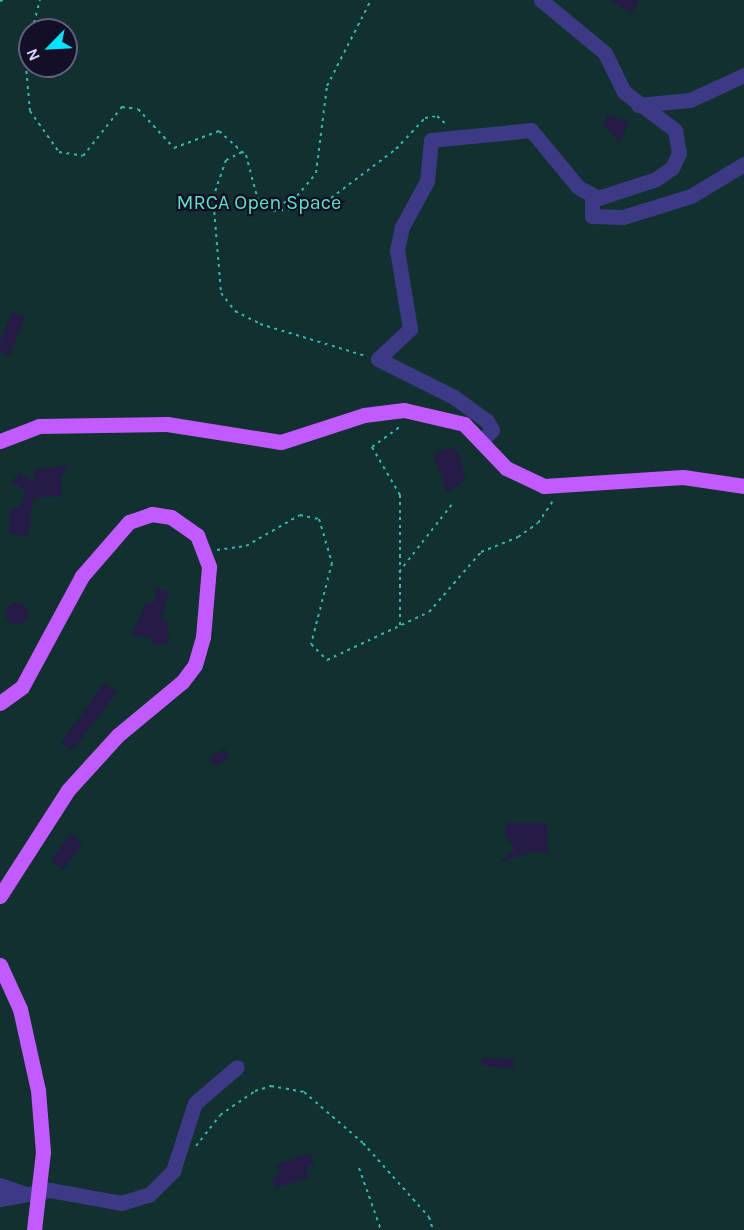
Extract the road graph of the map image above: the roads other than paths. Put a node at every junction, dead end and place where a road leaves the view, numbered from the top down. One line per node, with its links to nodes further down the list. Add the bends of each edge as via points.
1 (542, 0): 3 (lane, via 605,53 624,92)
2 (744, 75): 3 (lane, via 690,100)
3 (638, 105): 5 (lane, via 675,130 676,161 642,185 612,196)
4 (744, 164): 5 (lane, via 691,196 623,218 592,216)
5 (592, 196): 7 (lane, via 570,179 531,130 439,135 429,143 427,181 402,226 397,250 410,329 378,359 454,397 489,422 491,433)
6 (2, 438): 7 (main road, via 39,426 167,424 280,442 364,415 404,410 448,416)
7 (482, 441): 8 (main road, via 512,472 544,486 683,477)
8 (744, 486)
9 (0, 703): 10 (main road, via 22,687 82,576 129,522 152,514 171,517 197,535 205,551 207,608 199,655 190,674 118,735 68,790)
10 (0, 896)
11 (0, 965): 14 (main road, via 20,1008 38,1090 43,1152)
12 (237, 1067): 14 (lane, via 195,1103 173,1171 150,1194 121,1203 50,1190)
13 (0, 1185): 14 (lane)
14 (30, 1194): 15 (lane); 16 (main road)
15 (0, 1199)
16 (34, 1230)

